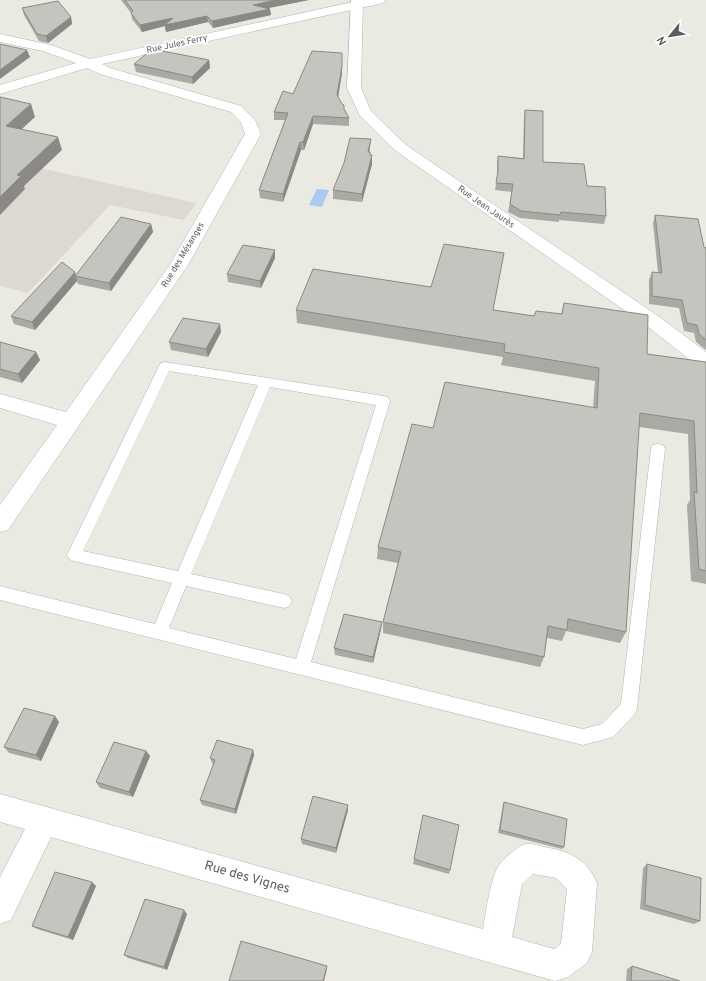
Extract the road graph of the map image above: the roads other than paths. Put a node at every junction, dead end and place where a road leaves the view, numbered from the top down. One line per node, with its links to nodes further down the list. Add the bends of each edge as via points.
1 (379, 0): 2 (street, Rue Jules Ferry)
2 (357, 2): 4 (street, Rue Jules Ferry); 6 (street, Rue Jean Jaurès, via 354,88 365,113 401,148 654,322)
3 (0, 38): 4 (street, Rue des Mésanges, via 46,48)
4 (89, 63): 5 (street, Rue Jules Ferry); 9 (street, Rue des Mésanges, via 105,71 236,109 248,120 253,134 178,265)
5 (0, 90)
6 (706, 362)
7 (266, 382): 12 (lane); 12 (lane, via 165,366 74,555); 16 (lane, via 384,401)
8 (0, 401): 9 (street)
9 (70, 421): 11 (street, Rue des Mésanges)
10 (658, 449): 16 (lane, via 629,708 607,731 584,737)
11 (0, 523)
12 (183, 579): 14 (lane); 15 (lane)
13 (0, 592): 15 (lane)
14 (284, 601)
15 (159, 632): 16 (lane)
16 (302, 668)
17 (0, 808): 18 (street, Rue des Vignes)
18 (44, 821): 19 (street); 20 (street, Rue des Vignes)
19 (0, 909)
20 (494, 948)

